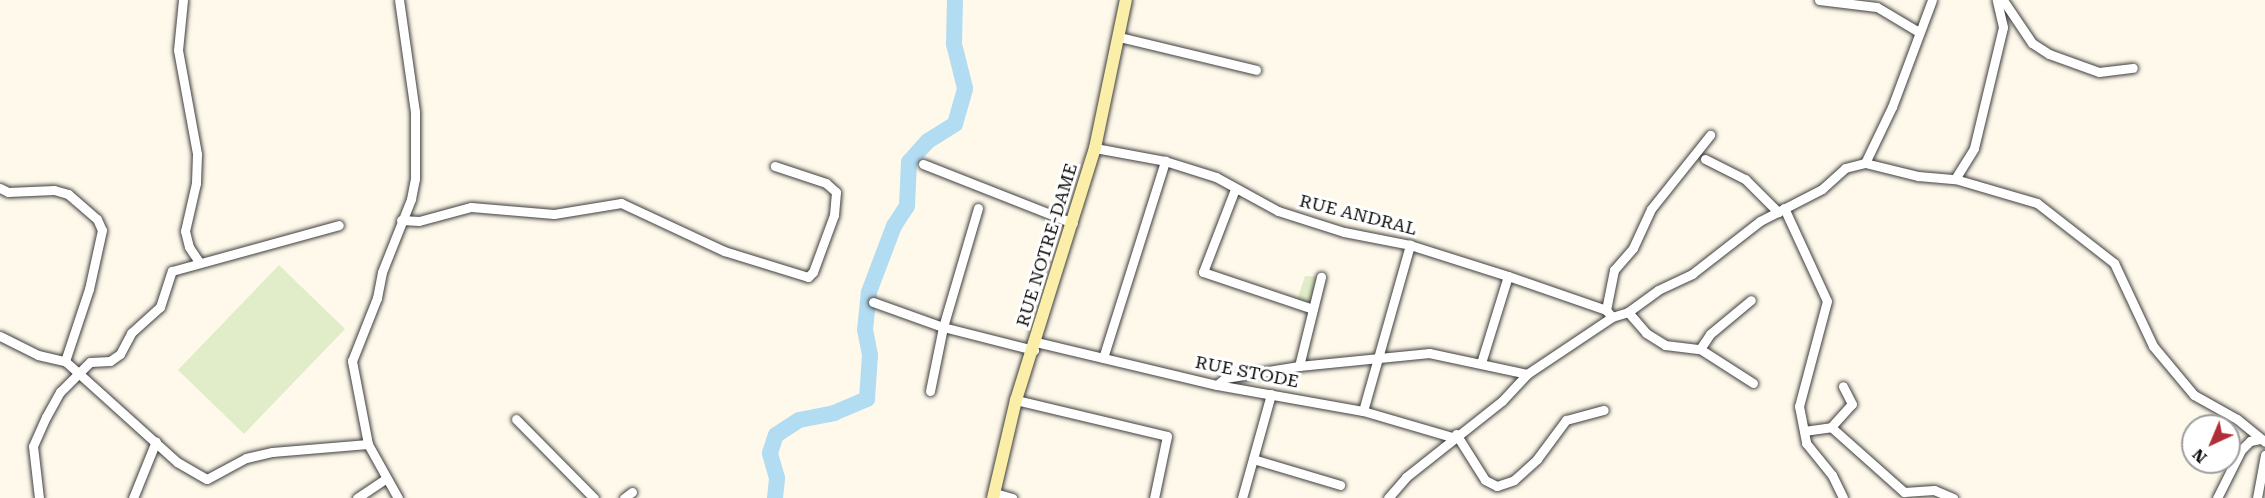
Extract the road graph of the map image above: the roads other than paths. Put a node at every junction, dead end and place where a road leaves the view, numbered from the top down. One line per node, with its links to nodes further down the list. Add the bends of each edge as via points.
1 (183, 0): 28 (street, via 178,50 197,154 196,183 185,231)
2 (399, 0): 24 (street, via 410,60 418,149 411,199)
3 (1126, 0): 9 (street, RUE NOTRE-DAME)
4 (1819, 0): 8 (street, via 1877,7)
5 (1932, 0): 8 (street)
6 (1997, 0): 19 (street, via 2003,27 1974,148)
7 (2003, 0): 10 (street, via 2032,43 2049,54 2099,72)
8 (1919, 32): 16 (street, via 1892,107)
9 (1119, 37): 11 (street); 13 (street, RUE NOTRE-DAME)
10 (2133, 68)
11 (1256, 70)
12 (1710, 135): 35 (street, via 1652,209 1633,248 1614,270)
13 (1095, 148): 15 (street, RUE ANDRAL); 25 (street, RUE NOTRE-DAME)
14 (1705, 159): 23 (street, via 1745,179)
15 (1165, 161): 21 (street, RUE ANDRAL, via 1216,177); 40 (street)
16 (1865, 163): 19 (street, via 1918,176); 23 (street, via 1845,168 1822,189)
17 (923, 164): 25 (street)
18 (775, 165): 24 (street, via 826,183 836,192 834,215 808,277 724,251 621,203 554,214 471,207 419,221)
19 (1955, 179): 60 (street, via 2037,203 2114,263 2153,346 2194,395 2237,419)
20 (0, 188): 42 (street, via 8,192 54,190 68,194 97,219 102,230 89,289)
21 (1235, 189): 27 (street, RUE ANDRAL, via 1278,211 1344,232); 33 (street, via 1203,272)
22 (978, 208): 36 (street)
23 (1781, 210): 34 (street, via 1692,274 1658,290); 58 (street, via 1827,301 1799,406)
24 (401, 220): 62 (street, via 352,361)
25 (1072, 223): 38 (street, RUE NOTRE-DAME)
26 (339, 225): 28 (street)
27 (1410, 245): 29 (street, RUE ANDRAL); 41 (street)
28 (199, 262): 45 (street, via 172,271 160,307 131,333 115,360 90,362)
29 (1508, 276): 35 (street, RUE ANDRAL); 43 (street)
30 (1321, 278): 33 (street)
31 (1751, 300): 39 (street, via 1710,334)
32 (873, 302): 36 (street, RUE STODE)
33 (1313, 309): 44 (street)
34 (1628, 312): 35 (street); 39 (street, via 1646,333 1665,345)
35 (1609, 313): 46 (street)
36 (944, 327): 38 (street, RUE STODE); 50 (street)
37 (0, 336): 42 (street, via 38,355)
38 (1035, 346): 40 (street, RUE STODE); 52 (street, RUE NOTRE-DAME)
39 (1700, 349): 47 (street)
40 (1103, 358): 48 (street, RUE STODE)
41 (1379, 358): 43 (street, via 1429,353); 44 (street); 54 (street)
42 (65, 361): 45 (street)
43 (1480, 363): 46 (street)
44 (1299, 366): 48 (street, via 1225,378)
45 (80, 372): 61 (street); 69 (street, via 60,393 37,434 34,453)
46 (1527, 374): 59 (street, via 1502,401)
47 (1753, 383)
48 (1217, 385): 51 (street, RUE STODE)
49 (1843, 386): 56 (street, via 1852,404)
50 (930, 391)
51 (1271, 394): 54 (street, RUE STODE); 64 (street)
52 (1016, 400): 68 (street, RUE NOTRE-DAME); 76 (street, via 1169,437)
53 (1604, 410): 59 (street, via 1566,420 1537,459 1514,480 1497,486 1485,480)
54 (1363, 411): 59 (street, RUE STODE)
55 (516, 419): 73 (street)
56 (1831, 427): 58 (street); 80 (street, via 1904,492 1934,490)
57 (2265, 428): 60 (street)
58 (1804, 431): 79 (street, via 1806,443 1832,475)
59 (1454, 435): 78 (street)
60 (2260, 439): 63 (street); 81 (street, via 2250,441 2241,450)
61 (156, 441): 62 (street, via 177,462 207,479 246,458 272,452); 70 (street)
62 (368, 444): 65 (street)
63 (2265, 454): 82 (street)
64 (1253, 459): 66 (street); 77 (street)
65 (384, 480): 71 (street); 72 (street)
66 (1340, 485)
67 (632, 492): 74 (street)
68 (994, 495): 75 (street)
69 (39, 498)
70 (133, 498)
71 (357, 498)
72 (398, 498)
73 (594, 498)
74 (624, 498)
75 (1012, 498)
76 (1154, 498)
77 (1242, 498)
78 (1388, 498)
79 (1843, 498)
80 (1953, 498)
81 (2217, 498)
82 (2258, 498)

